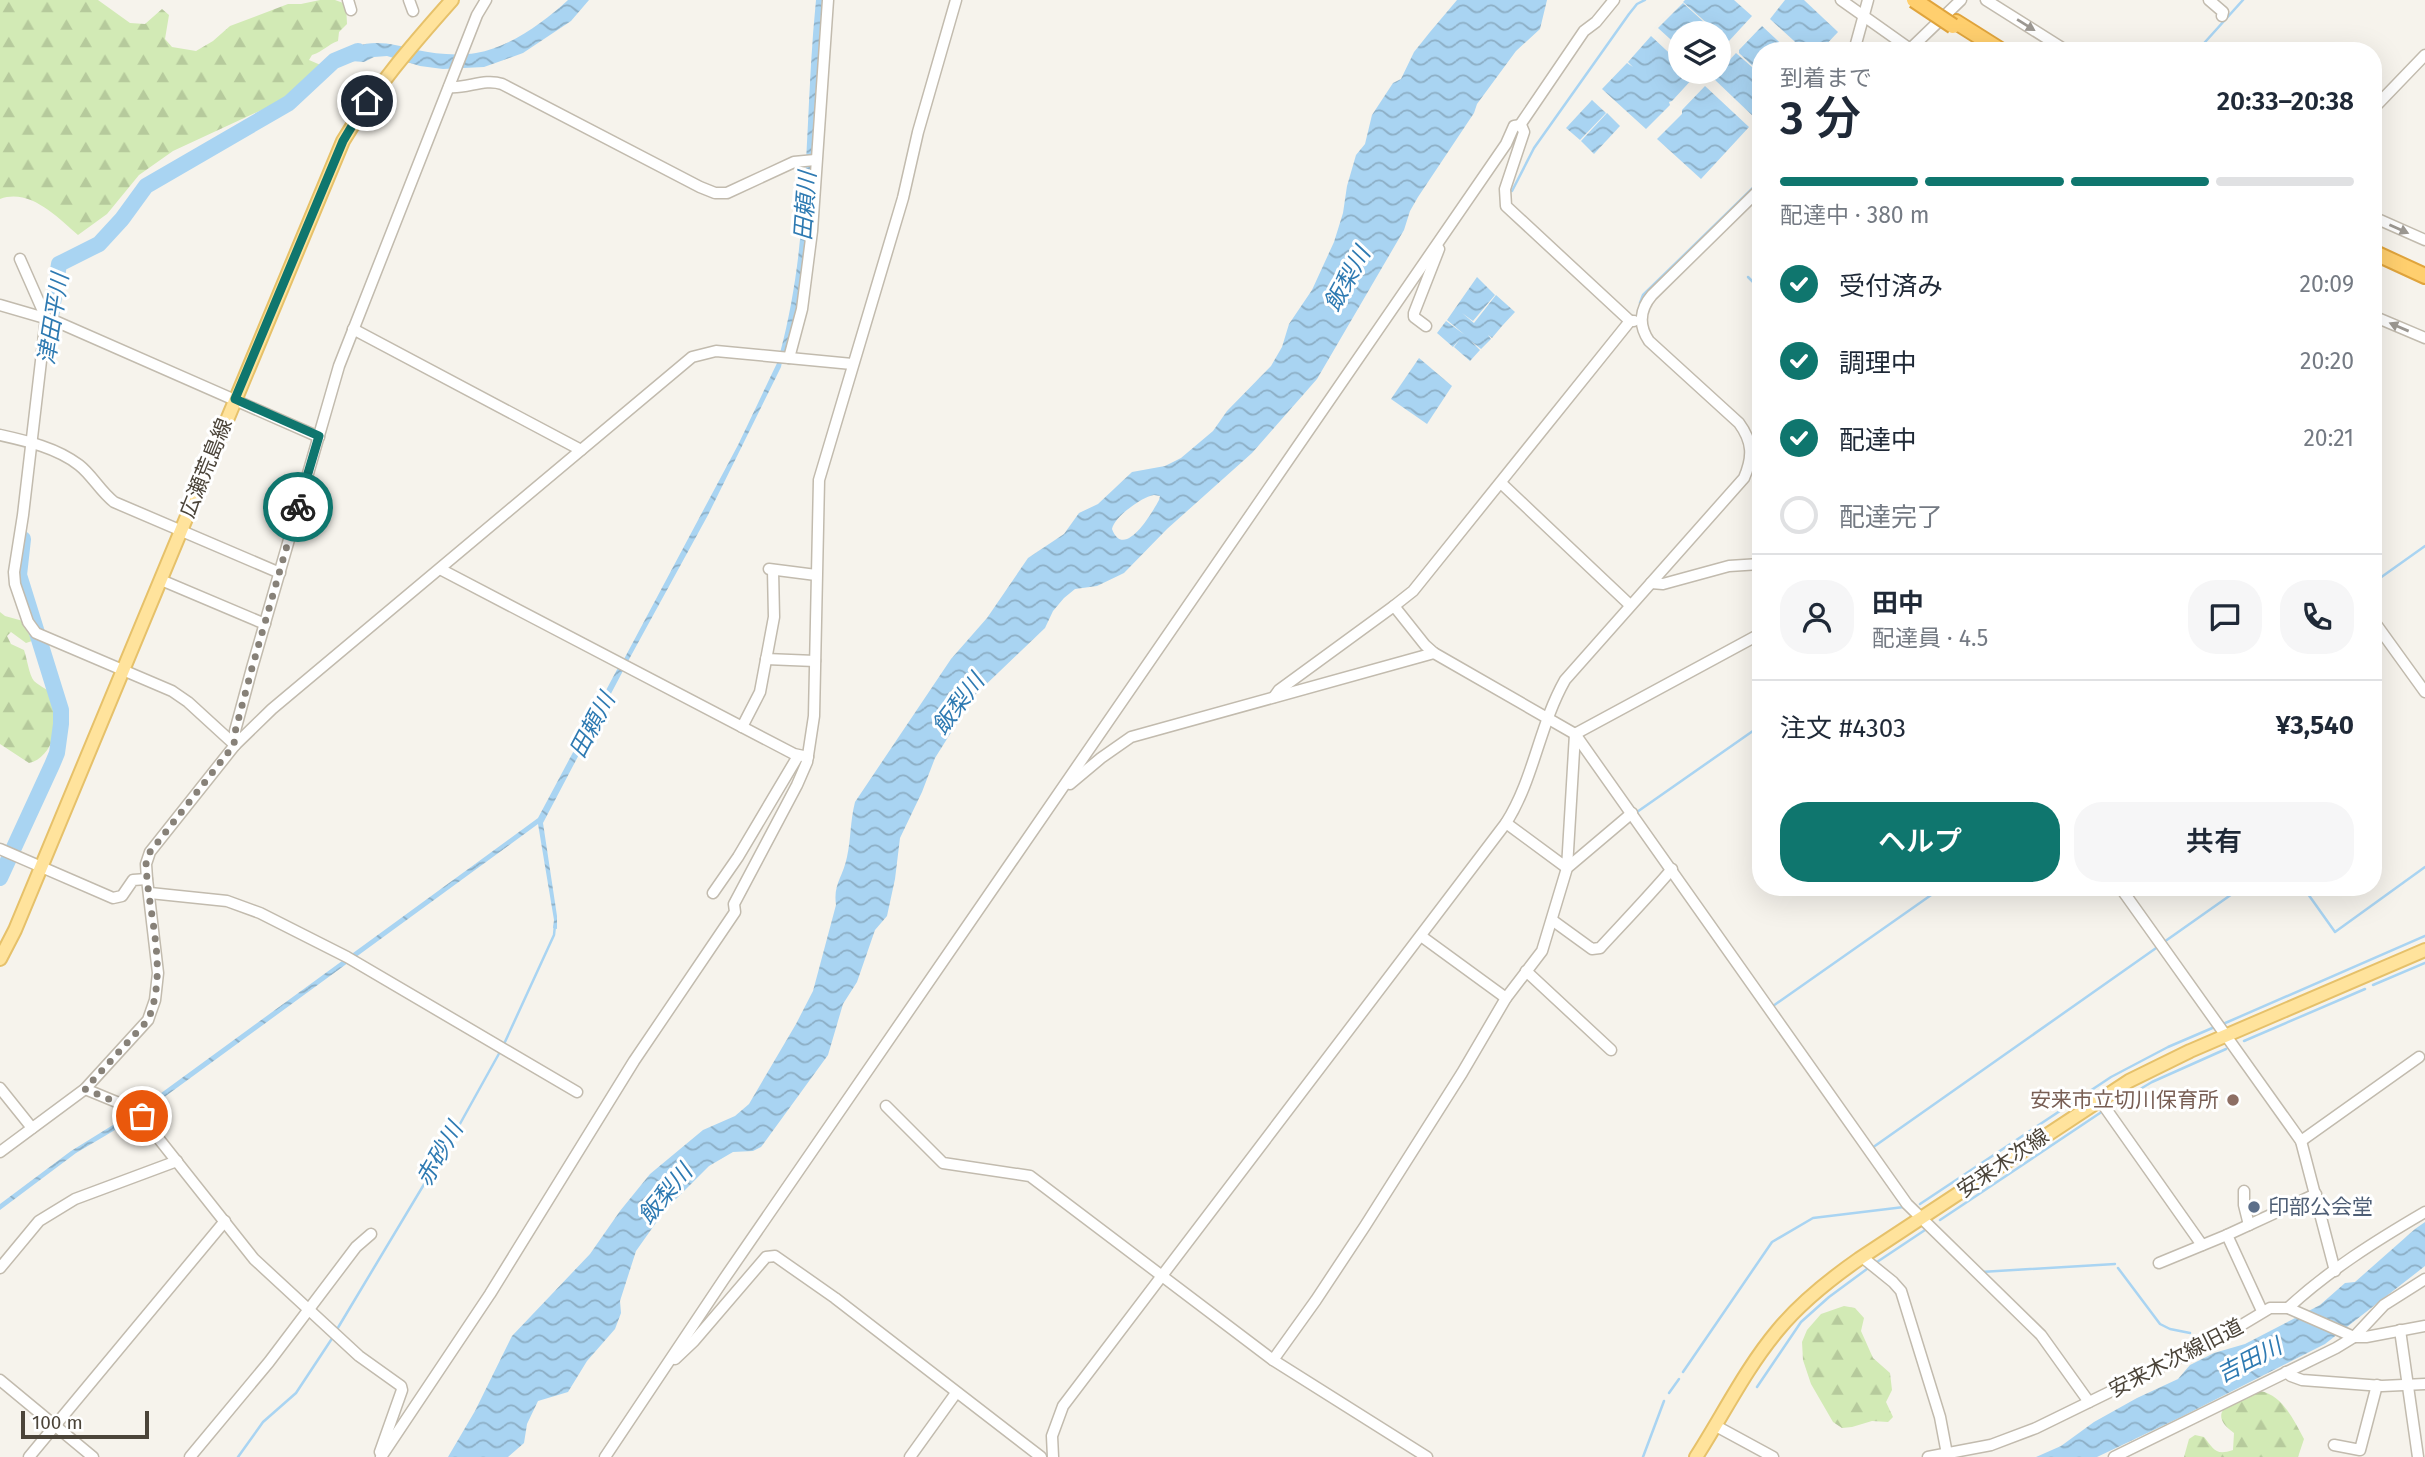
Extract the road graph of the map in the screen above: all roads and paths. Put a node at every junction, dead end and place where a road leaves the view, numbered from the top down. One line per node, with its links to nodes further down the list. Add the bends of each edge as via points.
1 (409, 0): 15 (street)
2 (452, 0): 50 (main road, 広瀬荒島線, via 394,66 343,141)
3 (486, 0): 27 (street)
4 (828, 0): 30 (street)
5 (956, 0): 49 (street)
6 (1605, 0): 19 (street)
7 (1614, 0): 19 (street)
8 (1841, 0): 17 (street)
9 (1868, 0): 17 (street)
10 (1914, 0): 18 (highway, bridge)
11 (1923, 0): 18 (highway, bridge)
12 (1961, 0): 22 (street)
13 (1986, 0): 25 (street, one-way to 25)
14 (2210, 0): 16 (street)
15 (413, 11)
16 (2222, 16)
17 (1863, 18): 20 (street); 21 (street)
18 (1954, 24): 23 (highway); 24 (highway)
19 (1584, 31): 29 (street)
20 (1856, 42)
21 (1898, 42)
22 (1918, 42)
23 (1980, 42)
24 (1986, 42)
25 (2053, 42)
26 (2425, 55): 28 (street)
27 (449, 87): 30 (street, via 502,83 715,193 727,193 793,162); 46 (street)
28 (2382, 100)
29 (1520, 125): 33 (street, via 1513,127); 44 (street, via 1524,132 1505,189 1506,206)
30 (811, 160): 48 (street, via 812,231 807,273)
31 (1752, 197): 42 (street, via 1652,295)
32 (2382, 221): 34 (street, one-way to 34)
33 (1441, 238): 45 (street, via 1413,313); 81 (street)
34 (2425, 240)
35 (2382, 256): 38 (highway)
36 (20, 259): 41 (street)
37 (2382, 262): 39 (highway)
38 (2425, 276)
39 (2425, 282)
40 (0, 305): 41 (street)
41 (49, 319): 50 (street); 53 (street)
42 (1642, 320): 44 (street); 54 (street, via 1649,341 1739,423)
43 (2382, 320): 47 (street, one-way to 43)
44 (1630, 321): 57 (street)
45 (1426, 326)
46 (353, 329): 52 (street); 55 (street)
47 (2425, 338)
48 (787, 358): 49 (street); 55 (street, via 716,351 692,357)
49 (852, 364): 62 (street, via 818,480)
50 (235, 399): 52 (street); 58 (main road, 広瀬荒島線)
51 (0, 435): 53 (street)
52 (319, 436): 61 (street)
53 (34, 443): 58 (street, via 77,464 114,502); 73 (street, via 14,572 28,622 38,634)
54 (1752, 443)
55 (581, 450): 60 (street)
56 (1752, 459): 64 (street, via 1744,478)
57 (1501, 483): 65 (street); 66 (street, via 1413,591)
58 (180, 531): 61 (street); 63 (main road, 広瀬荒島線)
59 (1752, 564): 64 (street)
60 (440, 569): 77 (street); 79 (street)
61 (279, 573): 67 (street)
62 (817, 575): 71 (street, via 771,569 775,612); 72 (street)
63 (161, 580): 67 (street); 73 (main road, 広瀬荒島線)
64 (1651, 583): 65 (street)
65 (1630, 605): 76 (street, via 1576,665)
66 (1394, 606): 70 (street); 75 (street)
67 (265, 624): 79 (street)
68 (2382, 632): 74 (street)
69 (1752, 638): 78 (street)
70 (1434, 653): 75 (street); 76 (street)
71 (766, 659): 72 (street); 77 (street, via 760,692)
72 (815, 662): 80 (street, via 814,716)
73 (123, 669): 79 (street, via 172,691); 85 (main road, 広瀬荒島線)
74 (2425, 692)
75 (1274, 697): 81 (street, via 1131,737)
76 (1546, 718): 78 (street); 83 (street, via 1525,787)
77 (742, 727): 80 (street)
78 (1575, 734): 82 (street); 86 (street)
79 (234, 745): 88 (street, via 150,852)
80 (803, 756): 90 (street); 146 (street, via 797,785 734,904 735,912 634,1061 490,1294)
81 (1059, 793): 132 (street)
82 (1632, 813): 86 (street); 87 (street)
83 (1506, 823): 86 (street); 93 (street)
84 (7, 852): 85 (street)
85 (41, 867): 88 (street, via 113,898 122,896 133,880); 95 (main road, 広瀬荒島線)
86 (1567, 868): 92 (street)
87 (1672, 869): 92 (street, via 1597,950); 113 (street)
88 (147, 879): 89 (street)
89 (150, 893): 102 (street, via 158,973 151,1012); 103 (street, via 239,904 350,958)
90 (713, 893)
91 (2127, 896): 98 (street)
92 (1552, 919): 96 (street, via 1544,947)
93 (1420, 936): 97 (street); 123 (street)
94 (2425, 950): 98 (main road, 安来木次線)
95 (0, 959)
96 (1526, 971): 97 (street); 99 (street)
97 (1506, 998): 131 (street, via 1365,1226)
98 (2227, 1035): 104 (main road, 安来木次線); 107 (street)
99 (1611, 1050)
100 (2419, 1057): 107 (street)
101 (0, 1088): 106 (street)
102 (85, 1089): 106 (street); 109 (street, via 139,1113)
103 (577, 1092)
104 (2099, 1099): 113 (main road, 安来木次線); 118 (street)
105 (886, 1106): 123 (street, via 940,1161 1030,1175)
106 (32, 1128): 108 (street)
107 (2301, 1141): 111 (street)
108 (0, 1153)
109 (177, 1161): 114 (street); 121 (street, via 75,1199 39,1221)
110 (2244, 1192): 115 (street)
111 (2316, 1194): 115 (street); 122 (street)
112 (2425, 1212): 122 (street)
113 (1920, 1218): 119 (main road, 安来木次線); 139 (street, via 2041,1335)
114 (225, 1221): 126 (street, via 254,1259); 140 (street)
115 (2249, 1225): 117 (street)
116 (371, 1234): 126 (street)
117 (2227, 1235): 118 (street); 127 (street)
118 (2202, 1245): 120 (street)
119 (1862, 1257): 141 (main road, 安来木次線, via 1827,1282 1777,1331); 142 (street, via 1901,1291)
120 (2159, 1263)
121 (0, 1268)
122 (2335, 1271): 125 (street)
123 (1163, 1276): 131 (street); 150 (street, via 1063,1406 1052,1436)
124 (2425, 1279): 130 (street, via 2385,1305)
125 (2290, 1309): 127 (street, 安来木次線旧道); 130 (street)
126 (308, 1310): 145 (street); 146 (street, via 402,1390)
127 (2262, 1311): 139 (street, 安来木次線旧道, via 2220,1338)
128 (2425, 1326): 129 (street)
129 (2400, 1330): 130 (street); 137 (street)
130 (2350, 1336): 133 (street)
131 (1273, 1360): 151 (street)
132 (662, 1372): 138 (street, via 766,1257 775,1256); 147 (street)
133 (2287, 1372): 136 (street, via 2302,1380); 155 (street)
134 (0, 1380): 140 (street)
135 (2425, 1384): 137 (street)
136 (2377, 1385): 137 (street); 156 (street, via 2360,1450 2335,1442)
137 (2407, 1385): 157 (street)
138 (956, 1393): 148 (street); 149 (street)
139 (2089, 1402): 142 (street, 安来木次線旧道, via 2008,1440)
140 (56, 1425): 143 (street); 144 (street)
141 (1716, 1426): 152 (main road, 安来木次線); 153 (street)
142 (1947, 1454): 154 (street, 安来木次線旧道)
143 (29, 1457)
144 (93, 1457)
145 (190, 1457)
146 (379, 1457)
147 (605, 1457)
148 (910, 1457)
149 (1041, 1457)
150 (1053, 1457)
151 (1427, 1457)
152 (1696, 1457)
153 (1773, 1457)
154 (1928, 1457)
155 (2114, 1457)
156 (2331, 1457)
157 (2418, 1457)

